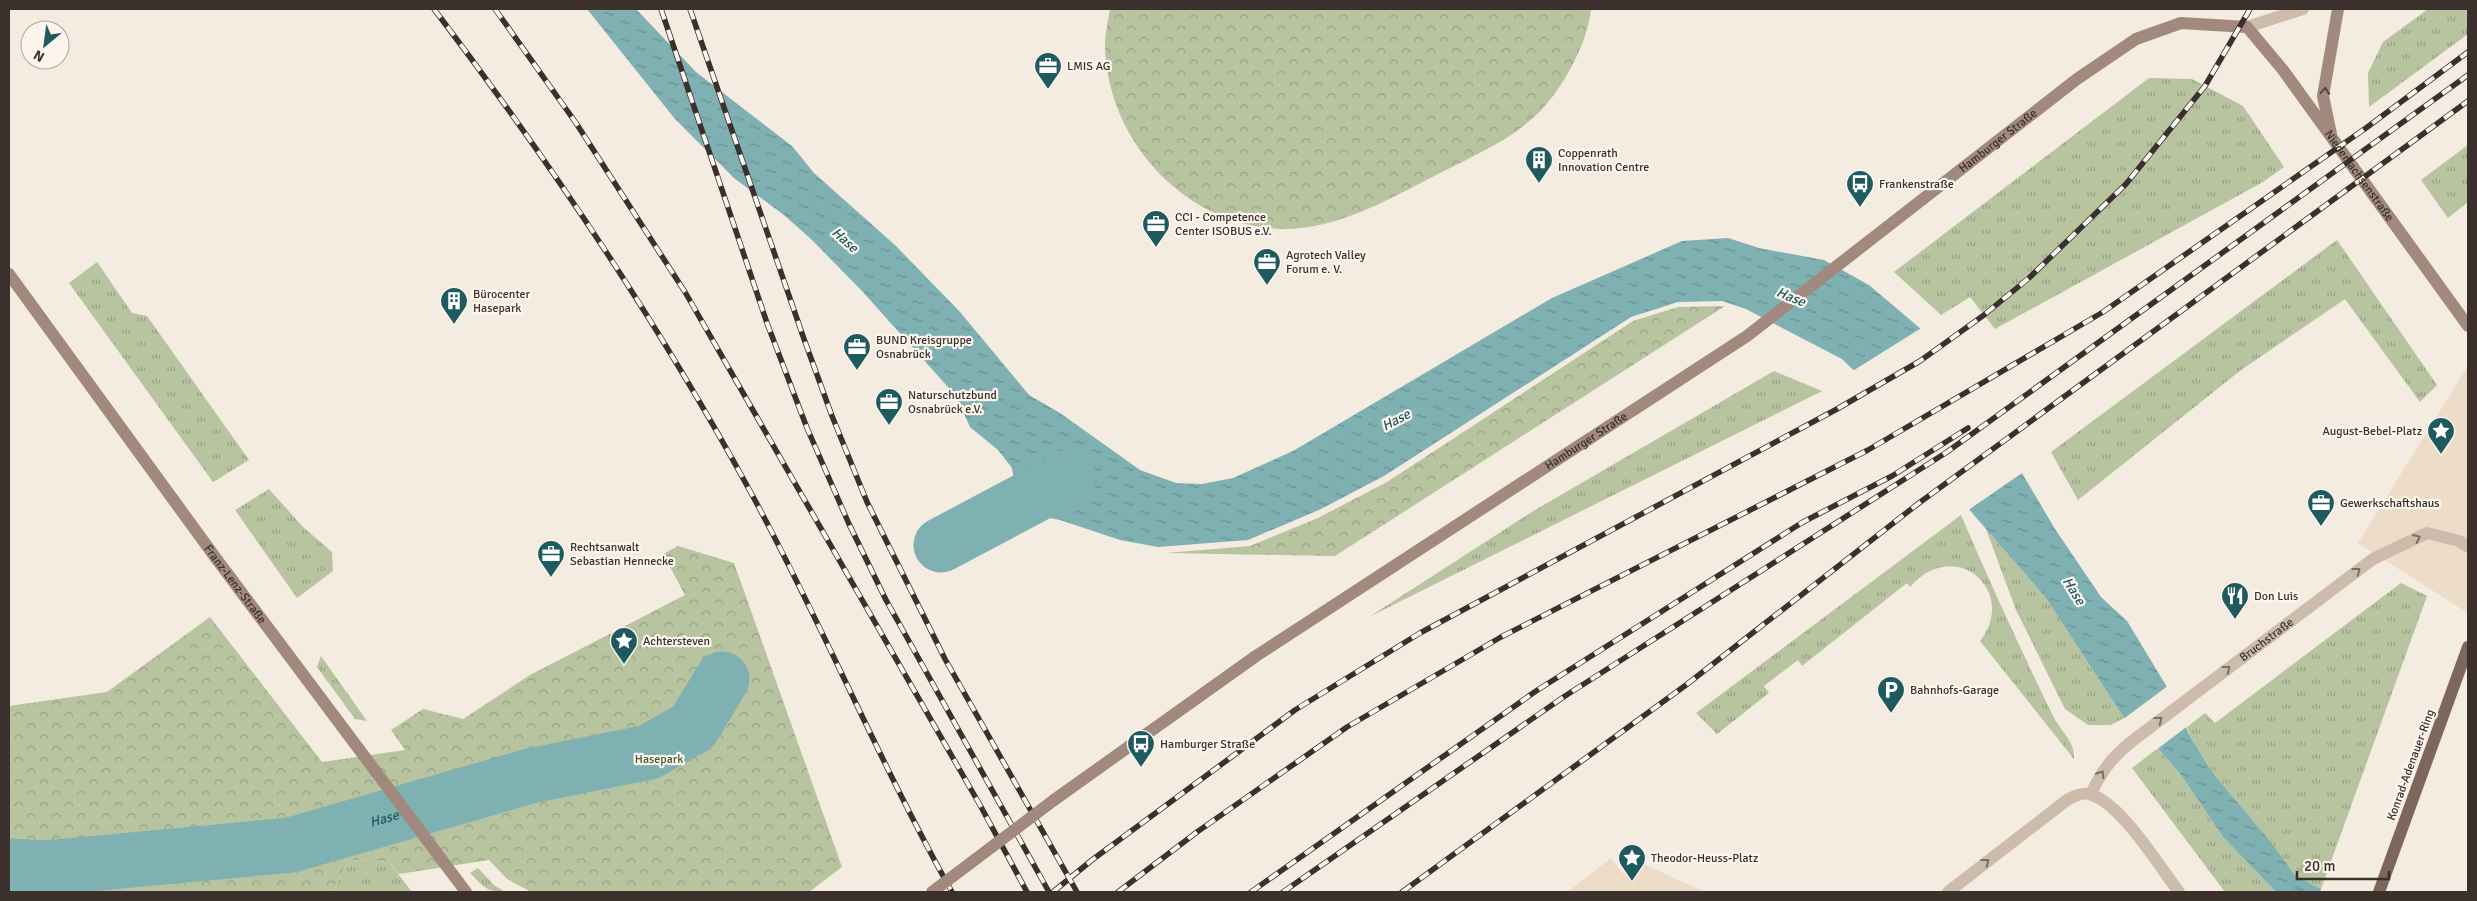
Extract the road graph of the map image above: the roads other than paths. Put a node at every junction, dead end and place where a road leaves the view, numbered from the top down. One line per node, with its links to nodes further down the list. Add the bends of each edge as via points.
1 (2303, 9): 3 (street)
2 (2338, 9): 4 (street, one-way to 2, via 2323,96)
3 (2247, 27): 4 (street, Niedersachsenstraße); 11 (street, Hamburger Straße, bridge, via 2181,23 2136,39 2077,80 1748,336 1256,656 1054,800)
4 (2332, 139): 6 (street, Niedersachsenstraße)
5 (9, 274): 10 (street, Franz-Lenz-Straße)
6 (2468, 326)
7 (2468, 547): 9 (street, Bruchstraße, one-way to 7, via 2114,755 2373,559 2427,534 2459,541)
8 (2468, 647): 14 (main road, Konrad-Adenauer-Ring)
9 (2091, 794): 12 (street, one-way to 9, via 2067,800); 13 (street, via 2106,801 2119,813)
10 (466, 892)
11 (932, 892)
12 (1948, 892)
13 (2179, 892)
14 (2379, 892)

